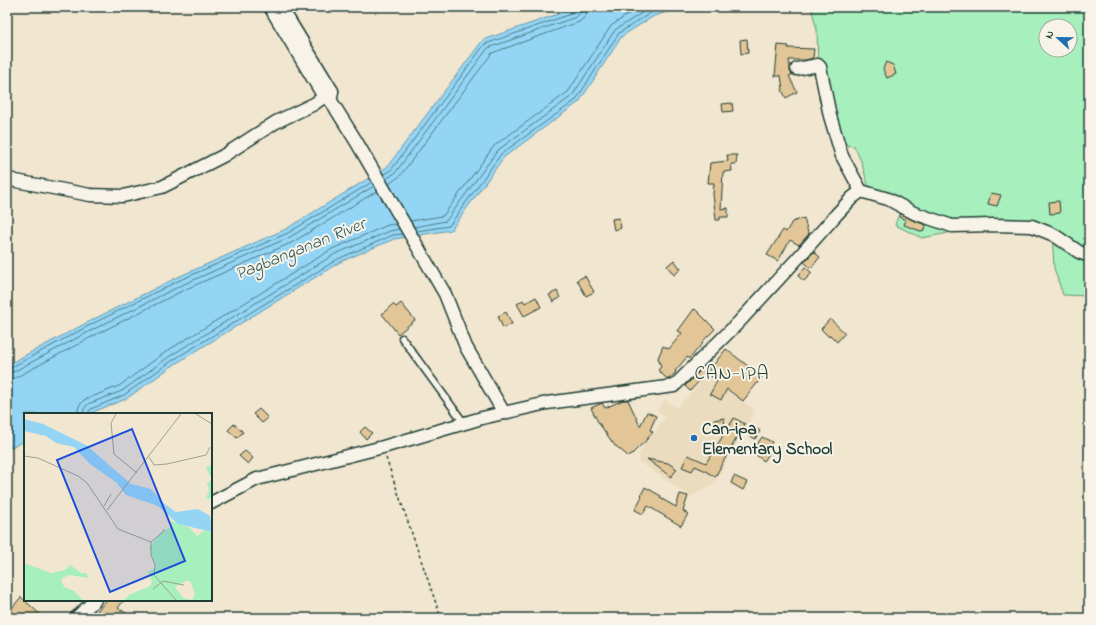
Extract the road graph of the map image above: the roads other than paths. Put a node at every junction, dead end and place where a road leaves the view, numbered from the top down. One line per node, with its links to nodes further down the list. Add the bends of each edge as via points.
1 (270, 7): 4 (street)
2 (280, 7): 4 (street)
3 (797, 69): 6 (street, via 818,65 820,67 830,116 842,156)
4 (329, 96): 5 (street, via 276,122 223,156 162,187 123,196 90,195 16,182); 9 (street, via 445,294 466,347)
5 (7, 178)
6 (861, 191): 7 (street, via 888,199 914,213 952,226 1032,226 1054,235); 9 (street, via 739,322 674,386 547,403)
7 (1089, 256)
8 (402, 338): 10 (lane)
9 (504, 413): 10 (street)
10 (464, 423): 11 (street, via 257,479)
11 (212, 502)
12 (93, 601): 13 (street)
13 (76, 618)

